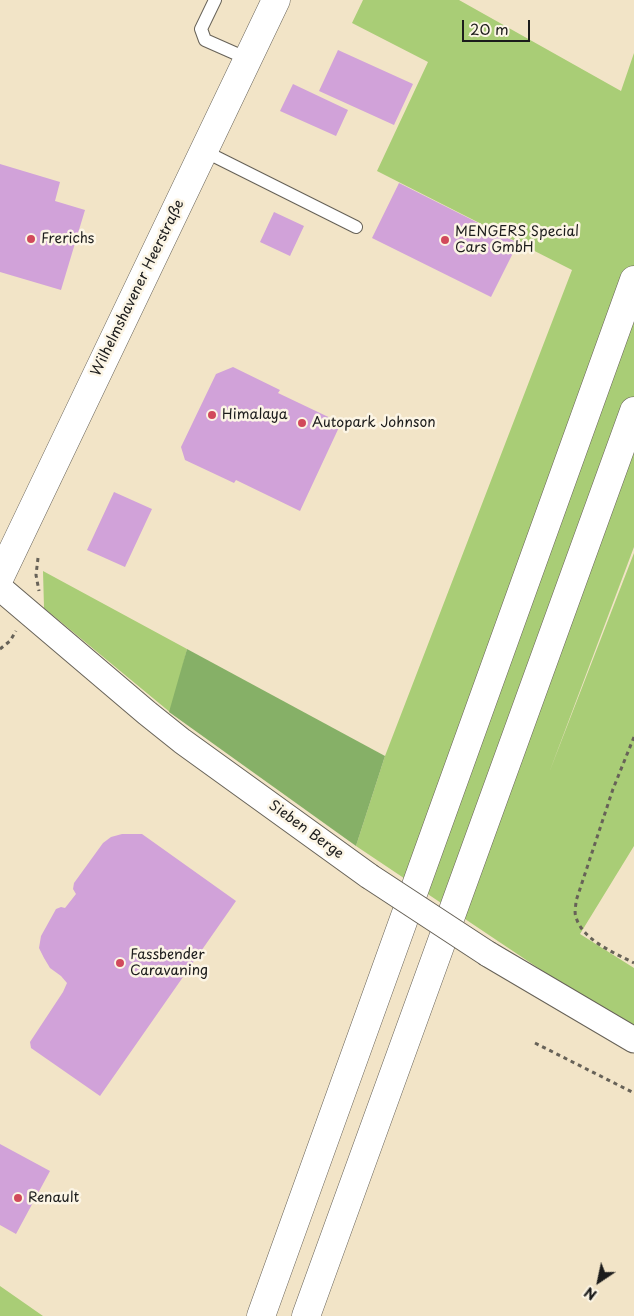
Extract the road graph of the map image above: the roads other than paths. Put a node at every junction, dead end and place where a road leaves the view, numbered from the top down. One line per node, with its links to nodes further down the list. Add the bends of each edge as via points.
1 (215, 0): 3 (lane, via 201,29 205,40)
2 (276, 0): 3 (main road, Wilhelmshavener Heerstraße)
3 (248, 59): 4 (main road, Wilhelmshavener Heerstraße)
4 (204, 151): 5 (lane); 8 (main road, Wilhelmshavener Heerstraße)
5 (356, 227)
6 (634, 280): 11 (main road)
7 (634, 411): 12 (main road)
8 (0, 577)
9 (0, 588): 10 (street, Sieben Berge, bridge, via 182,741 369,876 488,954)
10 (634, 1040)
11 (261, 1316)
12 (306, 1316)

